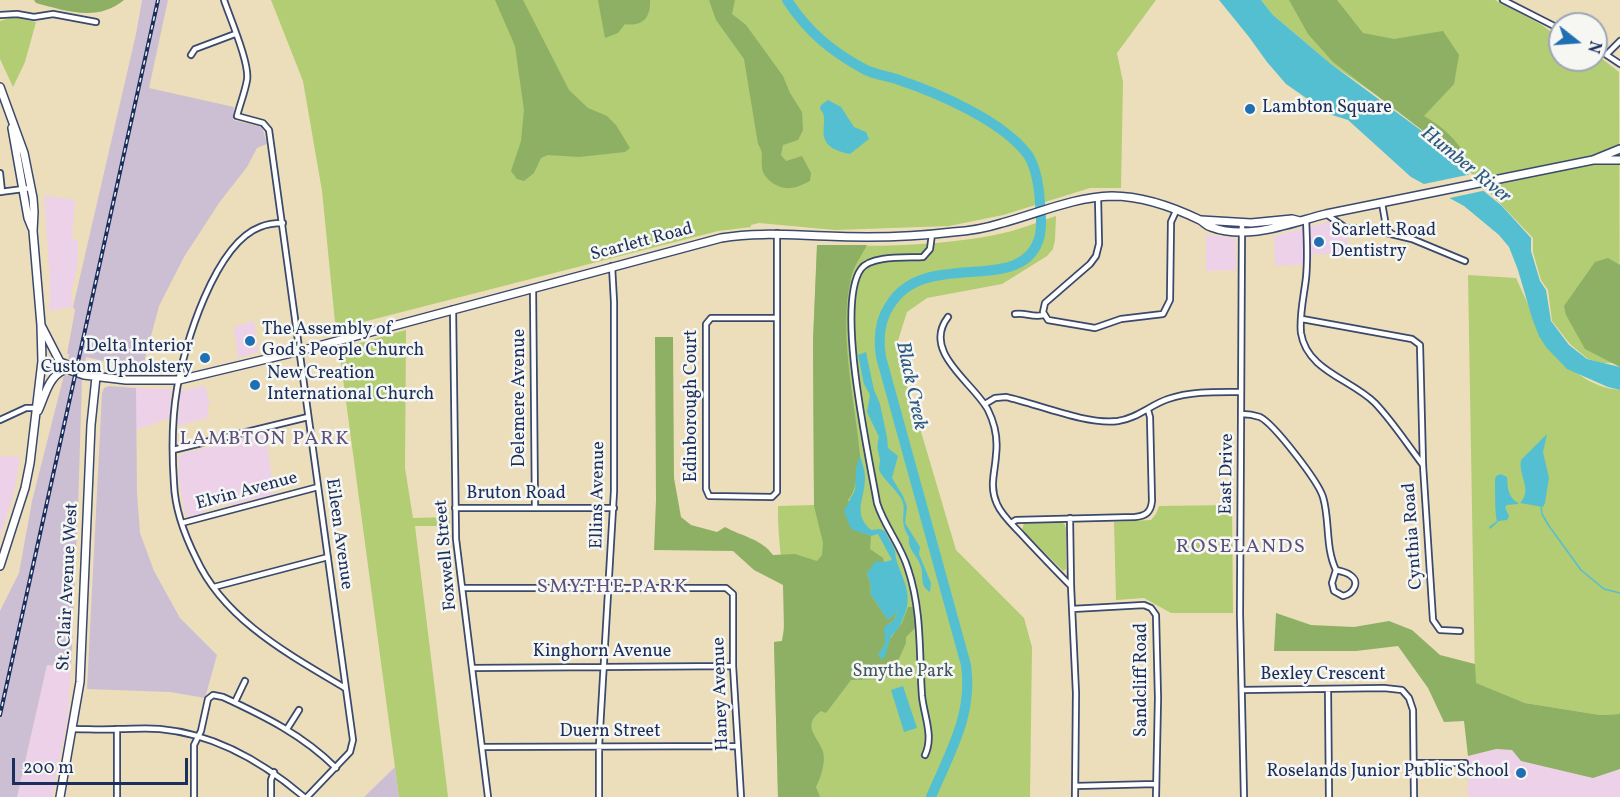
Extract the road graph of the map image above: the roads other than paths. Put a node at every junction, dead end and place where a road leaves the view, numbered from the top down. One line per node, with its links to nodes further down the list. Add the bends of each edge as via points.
1 (224, 0): 8 (street, Eileen Avenue)
2 (1503, 0): 4 (street)
3 (1519, 0): 4 (street)
4 (1515, 6): 7 (street)
5 (0, 15): 6 (street, via 52,14)
6 (96, 22)
7 (1548, 23)
8 (235, 34): 11 (street); 27 (street, Eileen Avenue, via 247,71 237,116 267,126)
9 (1620, 41): 10 (street)
10 (1608, 53)
11 (191, 54)
12 (1608, 55): 13 (street)
13 (1620, 64)
14 (0, 87): 19 (main road)
15 (1620, 149): 17 (main road, Scarlett Road)
16 (1620, 159): 17 (main road, Scarlett Road)
17 (1593, 160): 22 (main road, Scarlett Road)
18 (0, 173): 20 (street)
19 (27, 188): 20 (street); 42 (main road)
20 (1, 192)
21 (1098, 197): 23 (main road, Scarlett Road, via 1133,198); 31 (main road, Scarlett Road, via 984,228); 38 (street, via 1096,256 1046,303)
22 (1382, 203): 24 (main road, Scarlett Road); 32 (street)
23 (1176, 211): 25 (main road, Scarlett Road); 38 (street, via 1171,222 1170,300 1164,314 1121,318 1095,328 1048,320)
24 (1326, 214): 26 (main road, Scarlett Road); 32 (street, via 1346,228)
25 (1201, 220): 28 (main road, Scarlett Road); 29 (main road, Scarlett Road, via 1209,227)
26 (1303, 220): 28 (main road, Scarlett Road); 29 (main road, Scarlett Road, via 1293,225); 41 (street, Cynthia Road, via 1307,261)
27 (283, 223): 43 (street, Eileen Avenue); 47 (street, via 259,227 237,244 226,260 194,321)
28 (1242, 223): 29 (street, East Drive)
29 (1242, 231): 48 (street, East Drive)
30 (777, 233): 31 (main road, Scarlett Road, via 845,237); 34 (main road, Scarlett Road, via 722,237); 40 (street, Edinborough Court)
31 (932, 234): 90 (street, via 930,249 923,257 869,262 854,285 852,300 852,358 877,503 903,555 918,613 922,694 929,732)
32 (1390, 234): 33 (street)
33 (1465, 261)
34 (612, 266): 35 (main road, Scarlett Road); 61 (street, Ellins Avenue)
35 (533, 288): 36 (main road, Scarlett Road); 60 (street, Delemere Avenue)
36 (453, 309): 43 (main road, Scarlett Road); 59 (street, Foxwell Street)
37 (1015, 314): 38 (street)
38 (1043, 315)
39 (948, 317): 49 (street, via 942,335 945,354)
40 (777, 318): 40 (street, Edinborough Court, via 711,318 706,324 709,496 772,497 777,492)
41 (1302, 319): 57 (street, Cynthia Road, via 1303,339 1311,357 1373,401); 57 (street, via 1418,342)
42 (41, 326): 44 (main road); 46 (main road, Scarlett Road, via 60,362)
43 (300, 351): 47 (main road, Scarlett Road); 53 (street, Eileen Avenue)
44 (42, 362): 45 (main road, Scarlett Road); 50 (main road)
45 (64, 370): 46 (main road, Scarlett Road); 54 (main road, via 50,383)
46 (96, 377): 47 (main road, Scarlett Road); 83 (main road, St. Clair Avenue West, via 80,682)
47 (178, 380): 56 (street)
48 (1241, 392): 51 (street, via 1190,394 1163,401); 52 (street, East Drive)
49 (985, 404): 51 (street, via 1006,397 1109,421 1131,418); 64 (street, via 996,434 992,487 997,504)
50 (36, 408): 54 (main road); 55 (street, via 26,408)
51 (1148, 410): 62 (street, via 1150,511 1140,516)
52 (1242, 414): 67 (street, via 1263,419 1315,480 1324,501); 80 (street, East Drive)
53 (308, 417): 56 (street); 58 (street, Eileen Avenue)
54 (35, 419): 66 (main road, via 25,488)
55 (0, 420)
56 (173, 450): 63 (street, via 174,486)
57 (1423, 465): 73 (street, Cynthia Road, via 1433,620 1440,630)
58 (318, 487): 63 (street, Elvin Avenue); 65 (street, Eileen Avenue)
59 (455, 508): 60 (street, Bruton Road); 71 (street, Foxwell Street)
60 (535, 508): 61 (street, Bruton Road)
61 (614, 508): 70 (street, Ellins Avenue)
62 (1070, 518): 64 (street); 68 (street)
63 (182, 523): 69 (street, via 196,560)
64 (1011, 523): 68 (street)
65 (328, 557): 69 (street); 78 (street, Eileen Avenue)
66 (0, 566)
67 (1336, 570): 67 (street, via 1334,591 1347,596 1355,588 1354,580 1350,574)
68 (1071, 586): 72 (street)
69 (214, 587): 78 (street, via 240,618 279,648)
70 (608, 587): 71 (street); 74 (street, Haney Avenue, via 730,590); 75 (street, Ellins Avenue)
71 (462, 588): 76 (street, Foxwell Street)
72 (1072, 609): 95 (street, Sandcliff Road, via 1144,605 1155,612); 96 (street)
73 (1460, 631)
74 (733, 666): 75 (street, Kinghorn Avenue); 88 (street, Haney Avenue)
75 (604, 667): 76 (street, Kinghorn Avenue); 87 (street, Ellins Avenue)
76 (472, 668): 89 (street, Foxwell Street)
77 (245, 681): 81 (street)
78 (345, 688): 93 (street, Eileen Avenue, via 354,743)
79 (1328, 689): 80 (street, Bexley Crescent); 91 (street, Bexley Crescent, via 1397,689 1406,693 1413,710); 108 (street)
80 (1242, 690): 107 (street, East Drive)
81 (235, 702): 85 (street); 86 (street, via 211,695)
82 (299, 710): 85 (street)
83 (72, 729): 84 (street); 97 (main road, St. Clair Avenue West)
84 (117, 729): 86 (street, via 158,729); 98 (street)
85 (287, 729): 93 (street)
86 (198, 736): 94 (street, via 236,750); 99 (street, via 194,745)
87 (599, 746): 88 (street, Duern Street); 89 (street, Duern Street); 103 (street, Ellins Avenue)
88 (738, 746): 104 (street, Haney Avenue)
89 (482, 747): 102 (street, Foxwell Street)
90 (925, 754)
91 (1414, 763): 92 (street); 109 (street, Bexley Crescent)
92 (1465, 763)
93 (336, 768): 101 (street, Eileen Avenue)
94 (274, 772): 100 (street); 101 (street)
95 (1156, 784): 96 (street); 106 (street, Sandcliff Road)
96 (1075, 786): 105 (street)
97 (60, 797)
98 (117, 797)
99 (194, 797)
100 (271, 797)
101 (305, 797)
102 (488, 797)
103 (599, 797)
104 (741, 797)
105 (1075, 797)
106 (1156, 797)
107 (1244, 797)
108 (1329, 797)
109 (1414, 797)

